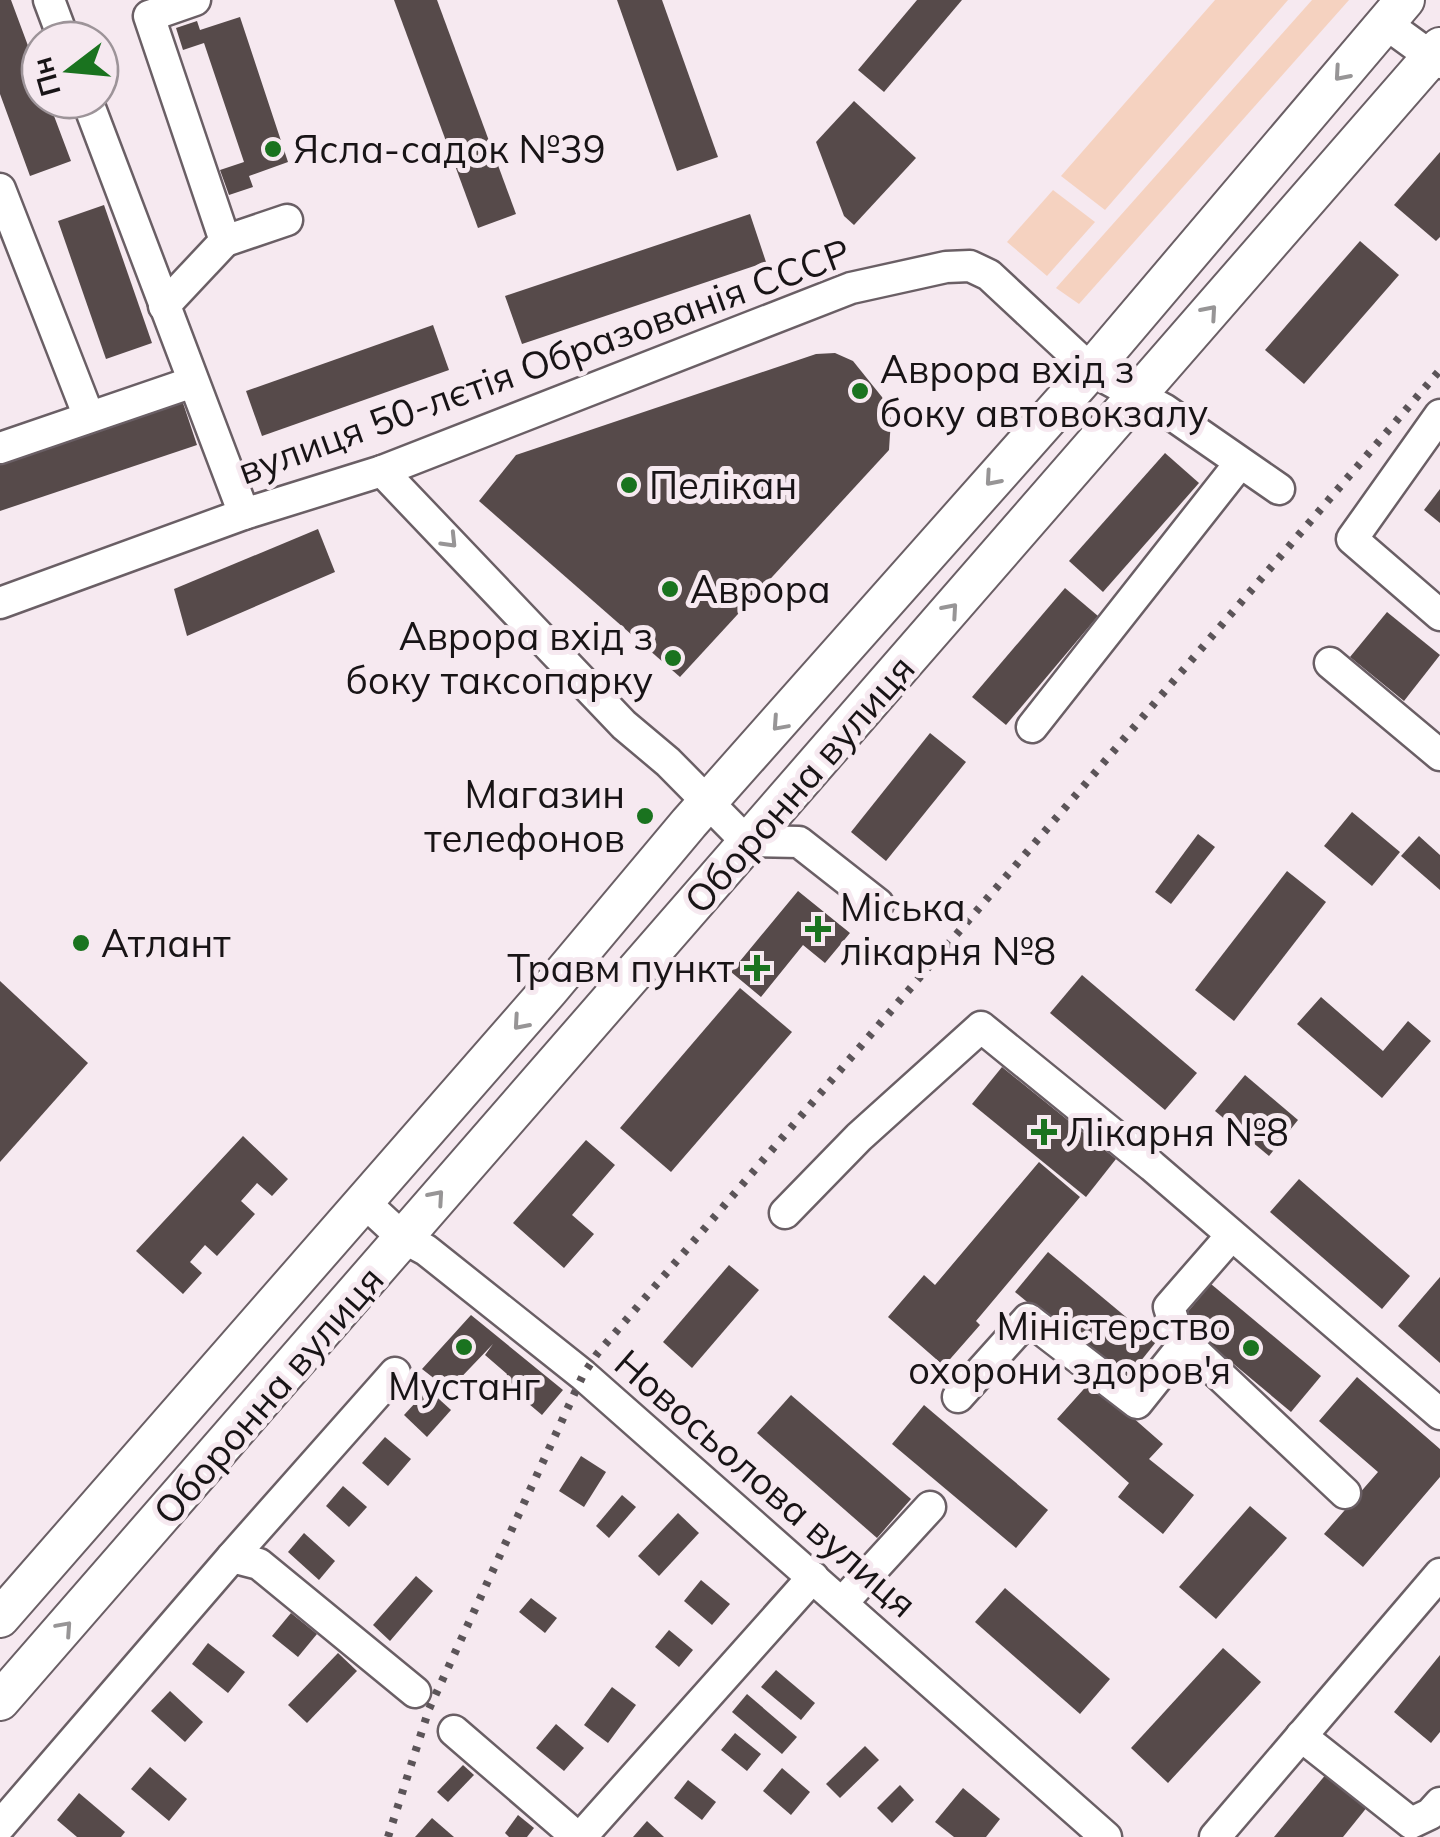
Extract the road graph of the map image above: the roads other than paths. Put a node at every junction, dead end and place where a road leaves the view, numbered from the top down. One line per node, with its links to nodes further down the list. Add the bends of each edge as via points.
1 (196, 0): 7 (street, via 149,16)
2 (1395, 12): 3 (street); 9 (main road, Оборонна вулиця, one-way to 9)
3 (1437, 55): 11 (main road, Оборонна вулиця, one-way to 3)
4 (94, 120): 8 (street)
5 (0, 188): 13 (street)
6 (287, 220): 7 (street)
7 (225, 240): 8 (street)
8 (164, 306): 10 (street)
9 (1091, 370): 11 (street, вулиця 50-лєтія Образованія СССР); 16 (street, вулиця 50-лєтія Образованія СССР, via 989,275 946,266 852,288); 24 (main road, Оборонна вулиця, one-way to 24)
10 (192, 382): 13 (street); 18 (street)
11 (1137, 398): 15 (street, вулиця 50-лєтія Образованія СССР); 25 (main road, Оборонна вулиця, one-way to 11)
12 (1440, 415): 20 (street, via 1352,540)
13 (89, 418): 14 (street)
14 (0, 448)
15 (1240, 463): 17 (street, вулиця 50-лєтія Образованія СССР); 22 (street)
16 (382, 471): 18 (street, вулиця 50-лєтія Образованія СССР); 24 (street, one-way to 24)
17 (1279, 490)
18 (244, 514): 19 (street, вулиця 50-лєтія Образованія СССР)
19 (0, 603)
20 (1440, 615)
21 (1330, 663): 23 (street)
22 (1032, 728)
23 (1440, 755)
24 (708, 803): 25 (street); 27 (main road, Оборонна вулиця, one-way to 27)
25 (746, 841): 26 (street, via 799,842); 29 (main road, Оборонна вулиця, one-way to 25)
26 (878, 904)
27 (363, 1201): 29 (street, Новосьолова вулиця); 41 (main road, Оборонна вулиця)
28 (785, 1213): 30 (street, via 981,1027)
29 (402, 1237): 39 (street, Новосьолова вулиця, via 582,1375); 43 (main road, Оборонна вулиця, one-way to 29)
30 (1230, 1237): 31 (street, via 1168,1307); 34 (street)
31 (1185, 1343): 33 (street, via 1137,1403 1028,1319); 35 (street)
32 (396, 1373): 37 (street)
33 (958, 1397)
34 (1440, 1414)
35 (1345, 1492)
36 (930, 1507): 40 (street)
37 (232, 1557): 42 (street, via 258,1564); 47 (street)
38 (1440, 1574): 45 (street)
39 (813, 1576): 40 (street, Новосьолова вулиця); 49 (street)
40 (842, 1602): 50 (street, Новосьолова вулиця)
41 (0, 1618)
42 (415, 1692)
43 (0, 1701)
44 (454, 1730): 49 (street)
45 (1301, 1736): 46 (street, via 1411,1823); 51 (street)
46 (1440, 1803)
47 (0, 1829): 48 (street)
48 (6, 1837)
49 (579, 1837)
50 (1106, 1837)
51 (1215, 1837)

